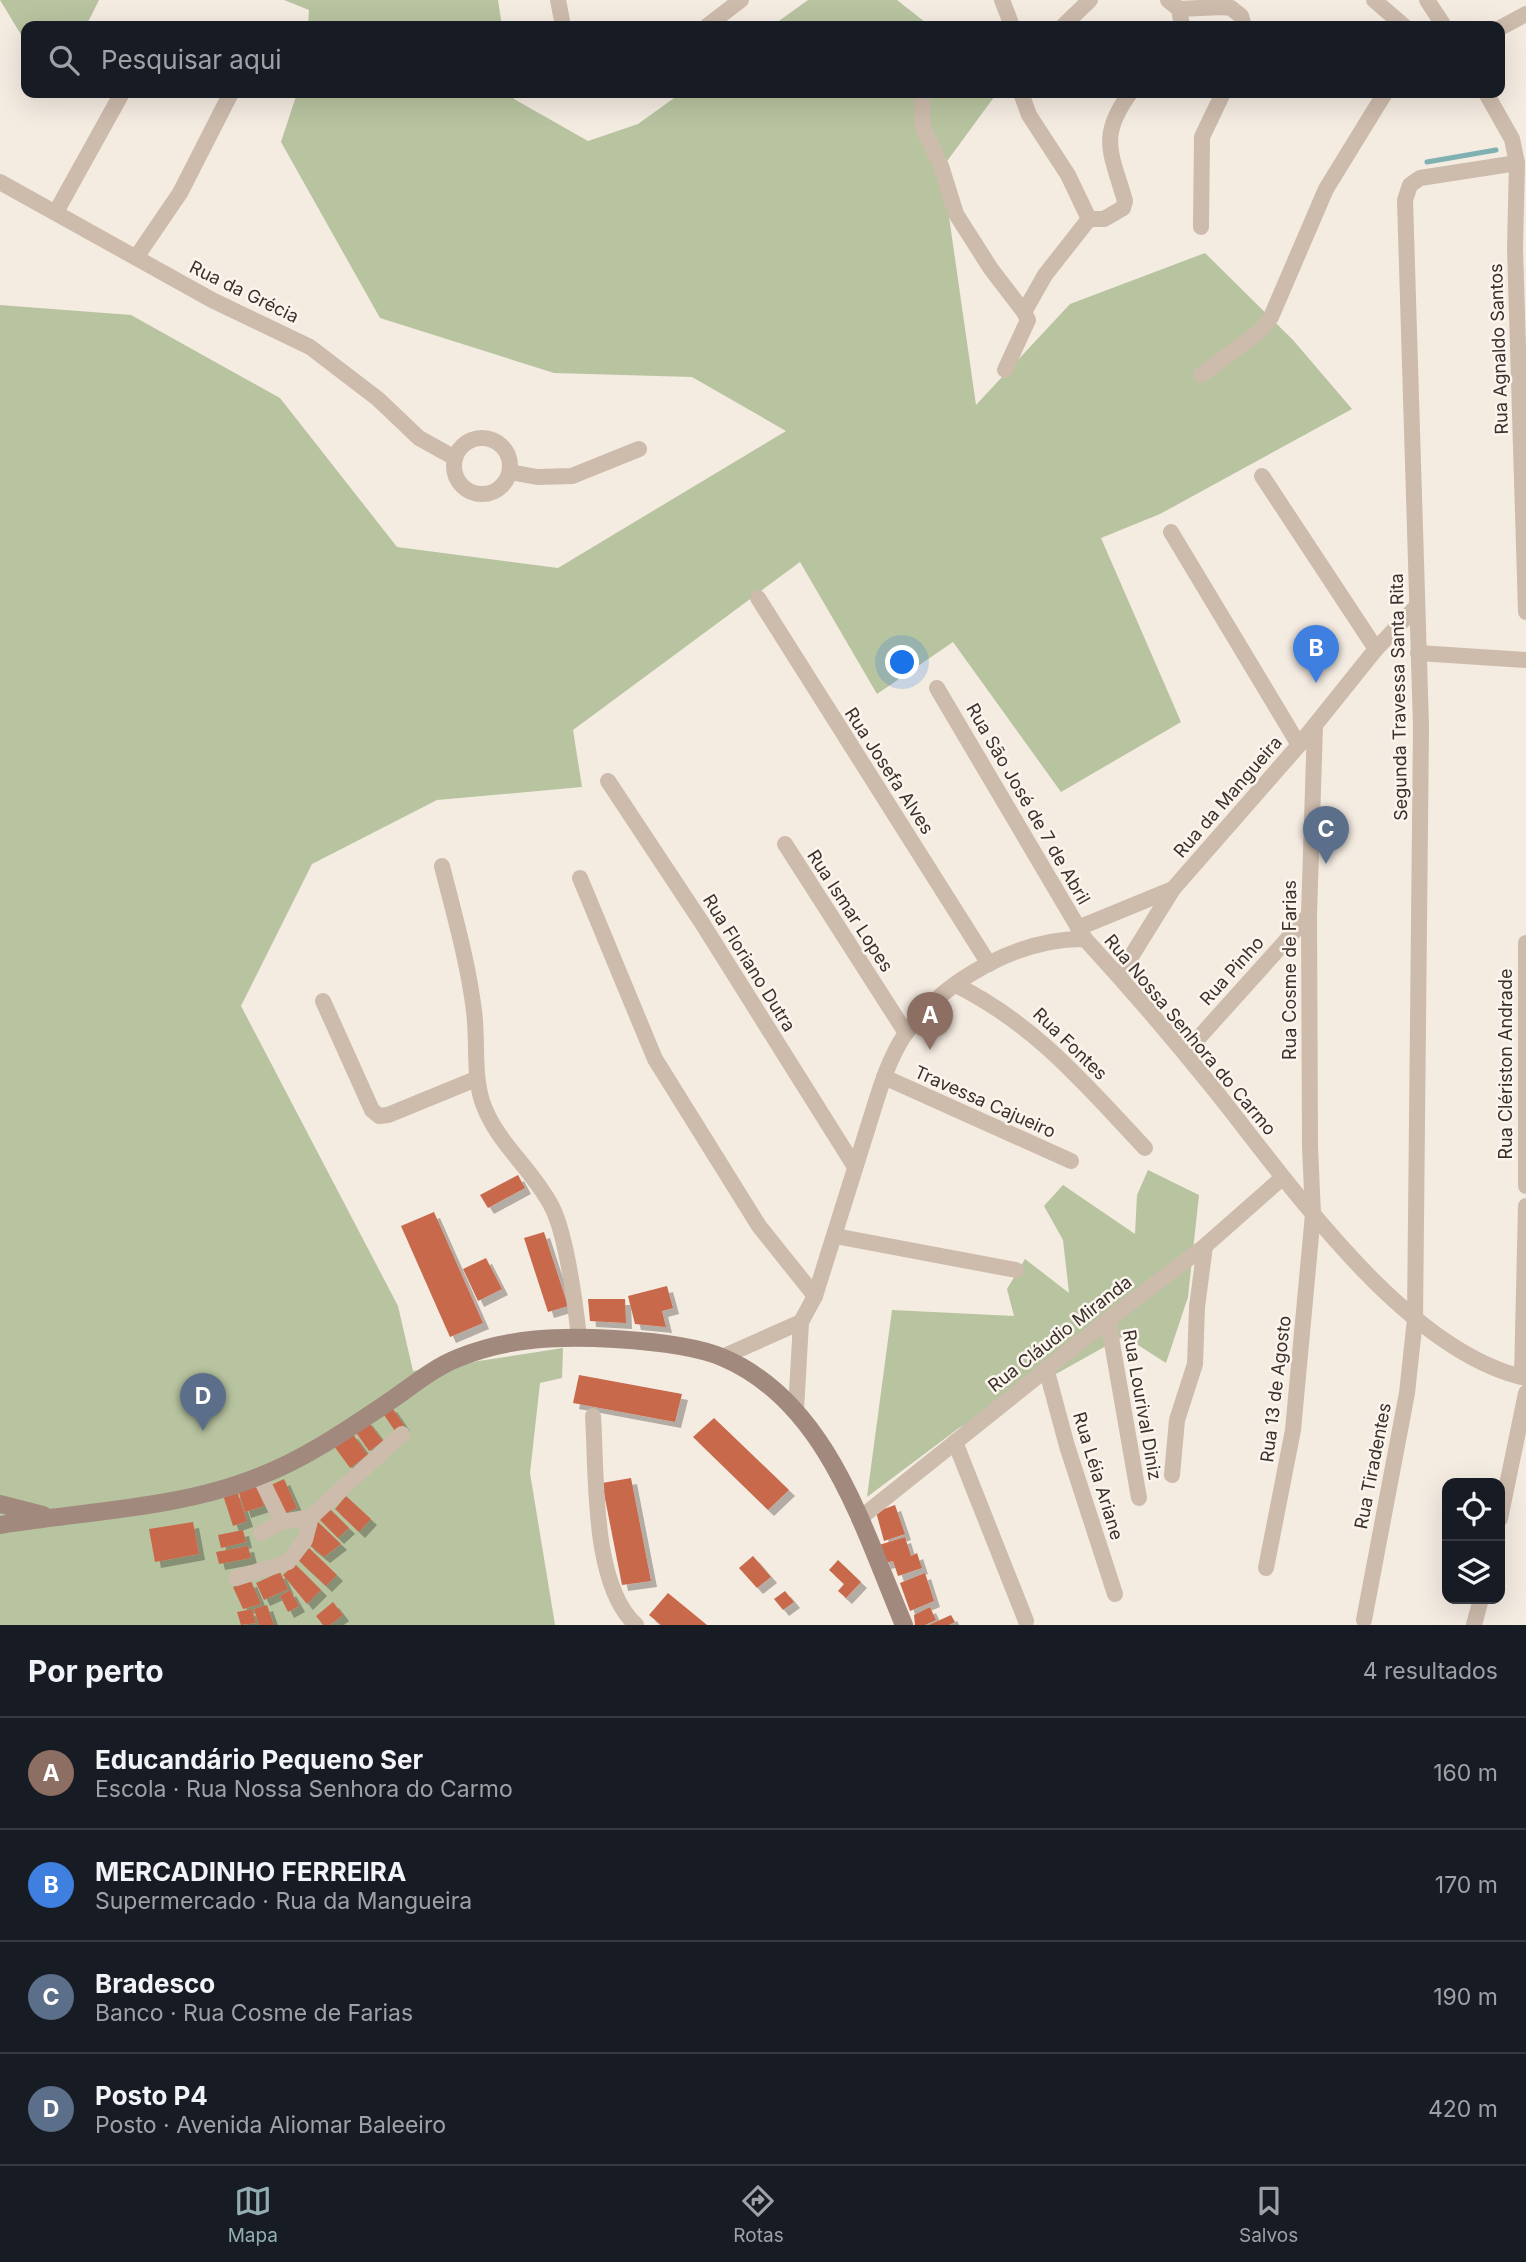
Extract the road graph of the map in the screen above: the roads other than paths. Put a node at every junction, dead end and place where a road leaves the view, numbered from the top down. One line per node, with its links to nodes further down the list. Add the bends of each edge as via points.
1 (558, 0): 9 (street)
2 (741, 0): 10 (street)
3 (1002, 0): 11 (street)
4 (1090, 0): 12 (street)
5 (1374, 0): 15 (street)
6 (1427, 0): 16 (street)
7 (1174, 4): 13 (street); 14 (street, via 1231,8)
8 (1526, 14): 17 (street)
9 (562, 21)
10 (714, 21)
11 (1011, 21)
12 (1068, 21)
13 (1180, 21)
14 (1242, 21)
15 (1398, 21)
16 (1441, 21)
17 (1505, 25)
18 (119, 98): 28 (street)
19 (228, 98): 31 (street, via 180,193)
20 (922, 98): 32 (street, via 923,128 956,214)
21 (1023, 98): 29 (street)
22 (1126, 98): 29 (street, via 1116,113 1109,142 1123,208 1104,219)
23 (1221, 98): 30 (street, via 1202,137)
24 (1382, 98): 34 (street, via 1326,189 1271,317 1258,333)
25 (1489, 98): 26 (street, Rua Agnaldo Santos, via 1512,139)
26 (1517, 163): 41 (street, Segunda Travessa Santa Rita, via 1420,178 1407,190); 42 (street, Rua Agnaldo Santos, via 1515,248)
27 (0, 182): 28 (street, Rua da Grécia)
28 (56, 212): 31 (street, Rua da Grécia)
29 (1088, 219): 32 (street, via 1052,265)
30 (1201, 227)
31 (137, 256): 36 (street, Rua da Grécia, via 212,300 310,347 378,399 419,438)
32 (1024, 312): 33 (street, via 1028,320)
33 (1006, 370)
34 (1201, 374)
35 (639, 449): 37 (street, via 572,476)
36 (454, 458): 37 (street, via 466,443 485,438 503,446); 37 (street, via 456,477 476,494 502,487)
37 (510, 472)
38 (1262, 476): 43 (street)
39 (1171, 532): 48 (street)
40 (758, 598): 57 (street, Rua Josefa Alves)
41 (1417, 606): 43 (street, Rua da Mangueira); 44 (street, Segunda Travessa Santa Rita)
42 (1526, 612)
43 (1376, 649): 47 (street, Rua da Mangueira)
44 (1418, 653): 45 (street); 76 (street, Segunda Travessa Santa Rita)
45 (1526, 660)
46 (937, 688): 55 (street, Rua São José de 7 de Abril)
47 (1315, 726): 48 (street, Rua da Mangueira); 54 (street, Rua Cosme de Farias)
48 (1299, 745): 53 (street, Rua da Mangueira)
49 (608, 781): 67 (street, Rua Floriano Dutra)
50 (785, 844): 61 (street, Rua Ismar Lopes)
51 (442, 866): 64 (street, via 472,994)
52 (580, 878): 75 (street, via 655,1059 759,1226)
53 (1173, 889): 55 (street); 58 (street, Rua da Mangueira)
54 (1309, 915): 62 (street, Rua Pinho); 71 (street, Rua Cosme de Farias)
55 (1082, 933): 57 (street, Rua Nossa Senhora do Carmo, via 1040,943); 58 (street, Rua Nossa Senhora do Carmo)
56 (1526, 943): 69 (street, Rua Clériston Andrade)
57 (989, 964): 59 (street, Rua Nossa Senhora do Carmo)
58 (1119, 976): 62 (street, Rua Nossa Senhora do Carmo)
59 (956, 985): 61 (street, Rua Nossa Senhora do Carmo); 65 (street, Rua Fontes, via 1017,1020 1081,1079)
60 (323, 1001): 64 (street, via 372,1110 379,1116)
61 (905, 1033): 63 (street, Rua Nossa Senhora do Carmo)
62 (1185, 1053): 68 (street, Rua Nossa Senhora do Carmo)
63 (884, 1077): 66 (street, Travessa Cajueiro); 67 (street, Rua Nossa Senhora do Carmo)
64 (476, 1079): 79 (street, via 495,1131 553,1208)
65 (1145, 1148)
66 (1071, 1161)
67 (855, 1167): 72 (street, Rua Nossa Senhora do Carmo)
68 (1282, 1178): 71 (street, Rua Nossa Senhora do Carmo); 73 (street, Rua Cláudio Miranda)
69 (1526, 1186)
70 (1526, 1206): 82 (street)
71 (1313, 1214): 76 (street, Rua Nossa Senhora do Carmo); 98 (street, Rua 13 de Agosto, via 1293,1430)
72 (835, 1236): 74 (street); 75 (street, Rua Nossa Senhora do Carmo)
73 (1205, 1246): 77 (street, Rua Cláudio Miranda); 87 (street, via 1195,1364 1177,1420)
74 (1016, 1270)
75 (815, 1296): 78 (street, Rua Nossa Senhora do Carmo)
76 (1415, 1319): 82 (street, Rua Nossa Senhora do Carmo, via 1451,1344); 103 (street, Rua Tiradentes, via 1407,1393)
77 (1108, 1320): 81 (street, Rua Cláudio Miranda); 90 (street, Rua Lourival Diniz)
78 (801, 1322): 80 (street); 83 (street, Rua Nossa Senhora do Carmo)
79 (579, 1337): 80 (main road, via 646,1341); 88 (main road, via 534,1338 455,1359 315,1449)
80 (722, 1357): 83 (main road, via 761,1380)
81 (1046, 1368): 86 (street, Rua Cláudio Miranda); 100 (street, Rua Léia Ariane)
82 (1525, 1383): 89 (street)
83 (796, 1410): 94 (main road, via 821,1442)
84 (593, 1416): 104 (street, via 608,1574 617,1601)
85 (402, 1434): 93 (street)
86 (954, 1442): 94 (street, Rua Cláudio Miranda); 102 (street)
87 (1172, 1475)
88 (260, 1476): 92 (main road, via 202,1493); 95 (street)
89 (1505, 1491)
90 (1139, 1497)
91 (0, 1504): 92 (main road)
92 (50, 1517): 96 (main road)
93 (311, 1517): 95 (street); 99 (street, via 306,1540 288,1562)
94 (859, 1519): 105 (main road)
95 (282, 1522): 97 (street)
96 (0, 1525)
97 (261, 1533)
98 (1266, 1568)
99 (236, 1578)
100 (1115, 1594)
101 (1479, 1604): 106 (street)
102 (1026, 1620)
103 (1364, 1620)
104 (636, 1625)
105 (904, 1625)
106 (1474, 1625)

